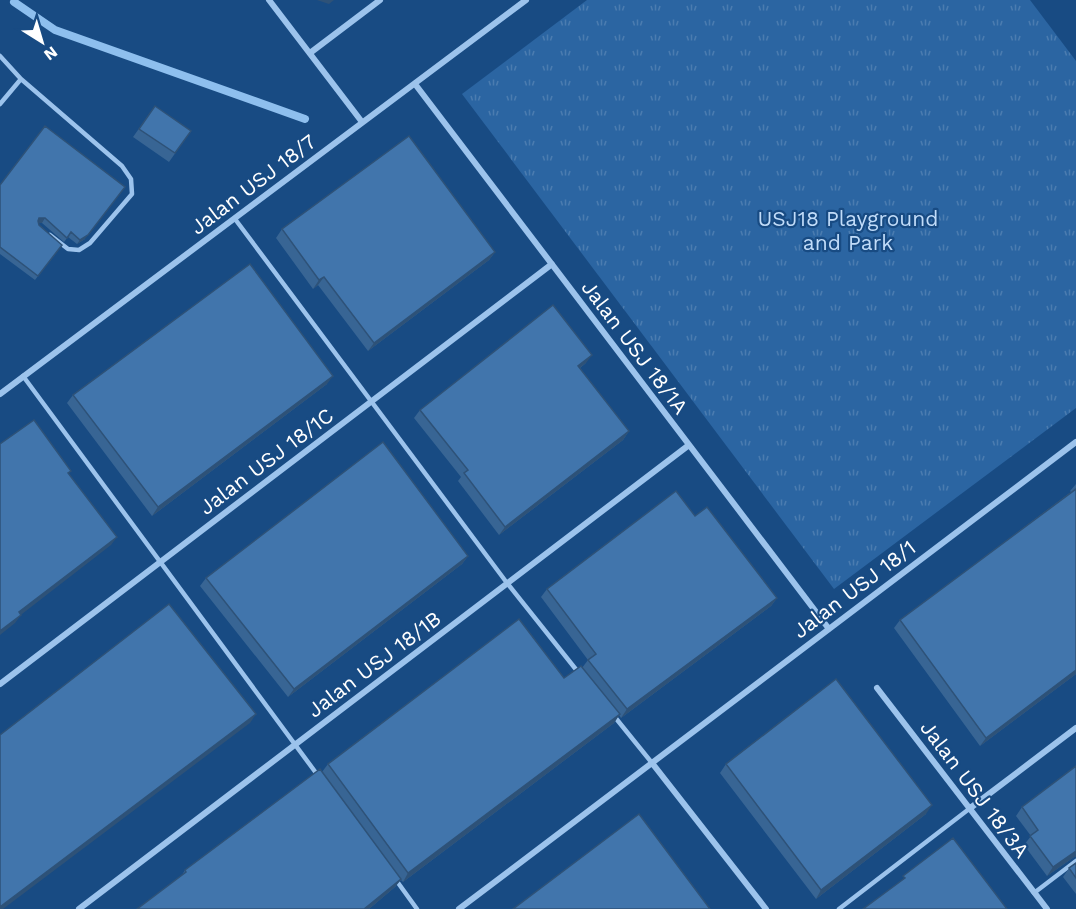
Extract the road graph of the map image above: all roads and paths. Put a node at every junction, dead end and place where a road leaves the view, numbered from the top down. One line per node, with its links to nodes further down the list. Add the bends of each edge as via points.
1 (269, 0): 4 (street)
2 (380, 0): 4 (street)
3 (526, 0): 7 (street, Jalan USJ 18/7)
4 (310, 53): 9 (street)
5 (0, 56): 6 (lane)
6 (21, 79): 8 (lane); 11 (lane, via 122,166 131,179 132,194 80,250 68,249)
7 (415, 84): 9 (street, Jalan USJ 18/7); 12 (street, Jalan USJ 18/1A)
8 (0, 104)
9 (362, 122): 10 (street, Jalan USJ 18/7)
10 (235, 219): 13 (street, Jalan USJ 18/7); 15 (lane)
11 (46, 231)
12 (552, 264): 15 (street, Jalan USJ 18/1C); 17 (street, Jalan USJ 18/1A)
13 (23, 376): 14 (street, Jalan USJ 18/7); 18 (lane)
14 (0, 394)
15 (371, 401): 18 (street, Jalan USJ 18/1C); 19 (lane)
16 (1076, 442): 20 (street, Jalan USJ 18/1)
17 (689, 444): 19 (street, Jalan USJ 18/1B); 20 (street, Jalan USJ 18/1A)
18 (160, 562): 22 (street, Jalan USJ 18/1C); 26 (lane)
19 (507, 583): 21 (lane); 26 (street, Jalan USJ 18/1B)
20 (829, 629): 27 (street, Jalan USJ 18/1)
21 (579, 673)
22 (0, 684)
23 (878, 688): 29 (street, Jalan USJ 18/3A)
24 (608, 709): 27 (lane)
25 (1076, 728): 29 (street)
26 (296, 744): 28 (lane); 33 (street, Jalan USJ 18/1B)
27 (652, 763): 35 (street, Jalan USJ 18/1); 36 (street)
28 (322, 781)
29 (969, 809): 32 (street, Jalan USJ 18/3A); 37 (lane)
30 (1076, 861): 32 (lane)
31 (390, 872): 34 (lane)
32 (1034, 893): 38 (street, Jalan USJ 18/3A)
33 (79, 909)
34 (417, 909)
35 (459, 909)
36 (766, 909)
37 (839, 909)
38 (1047, 909)

